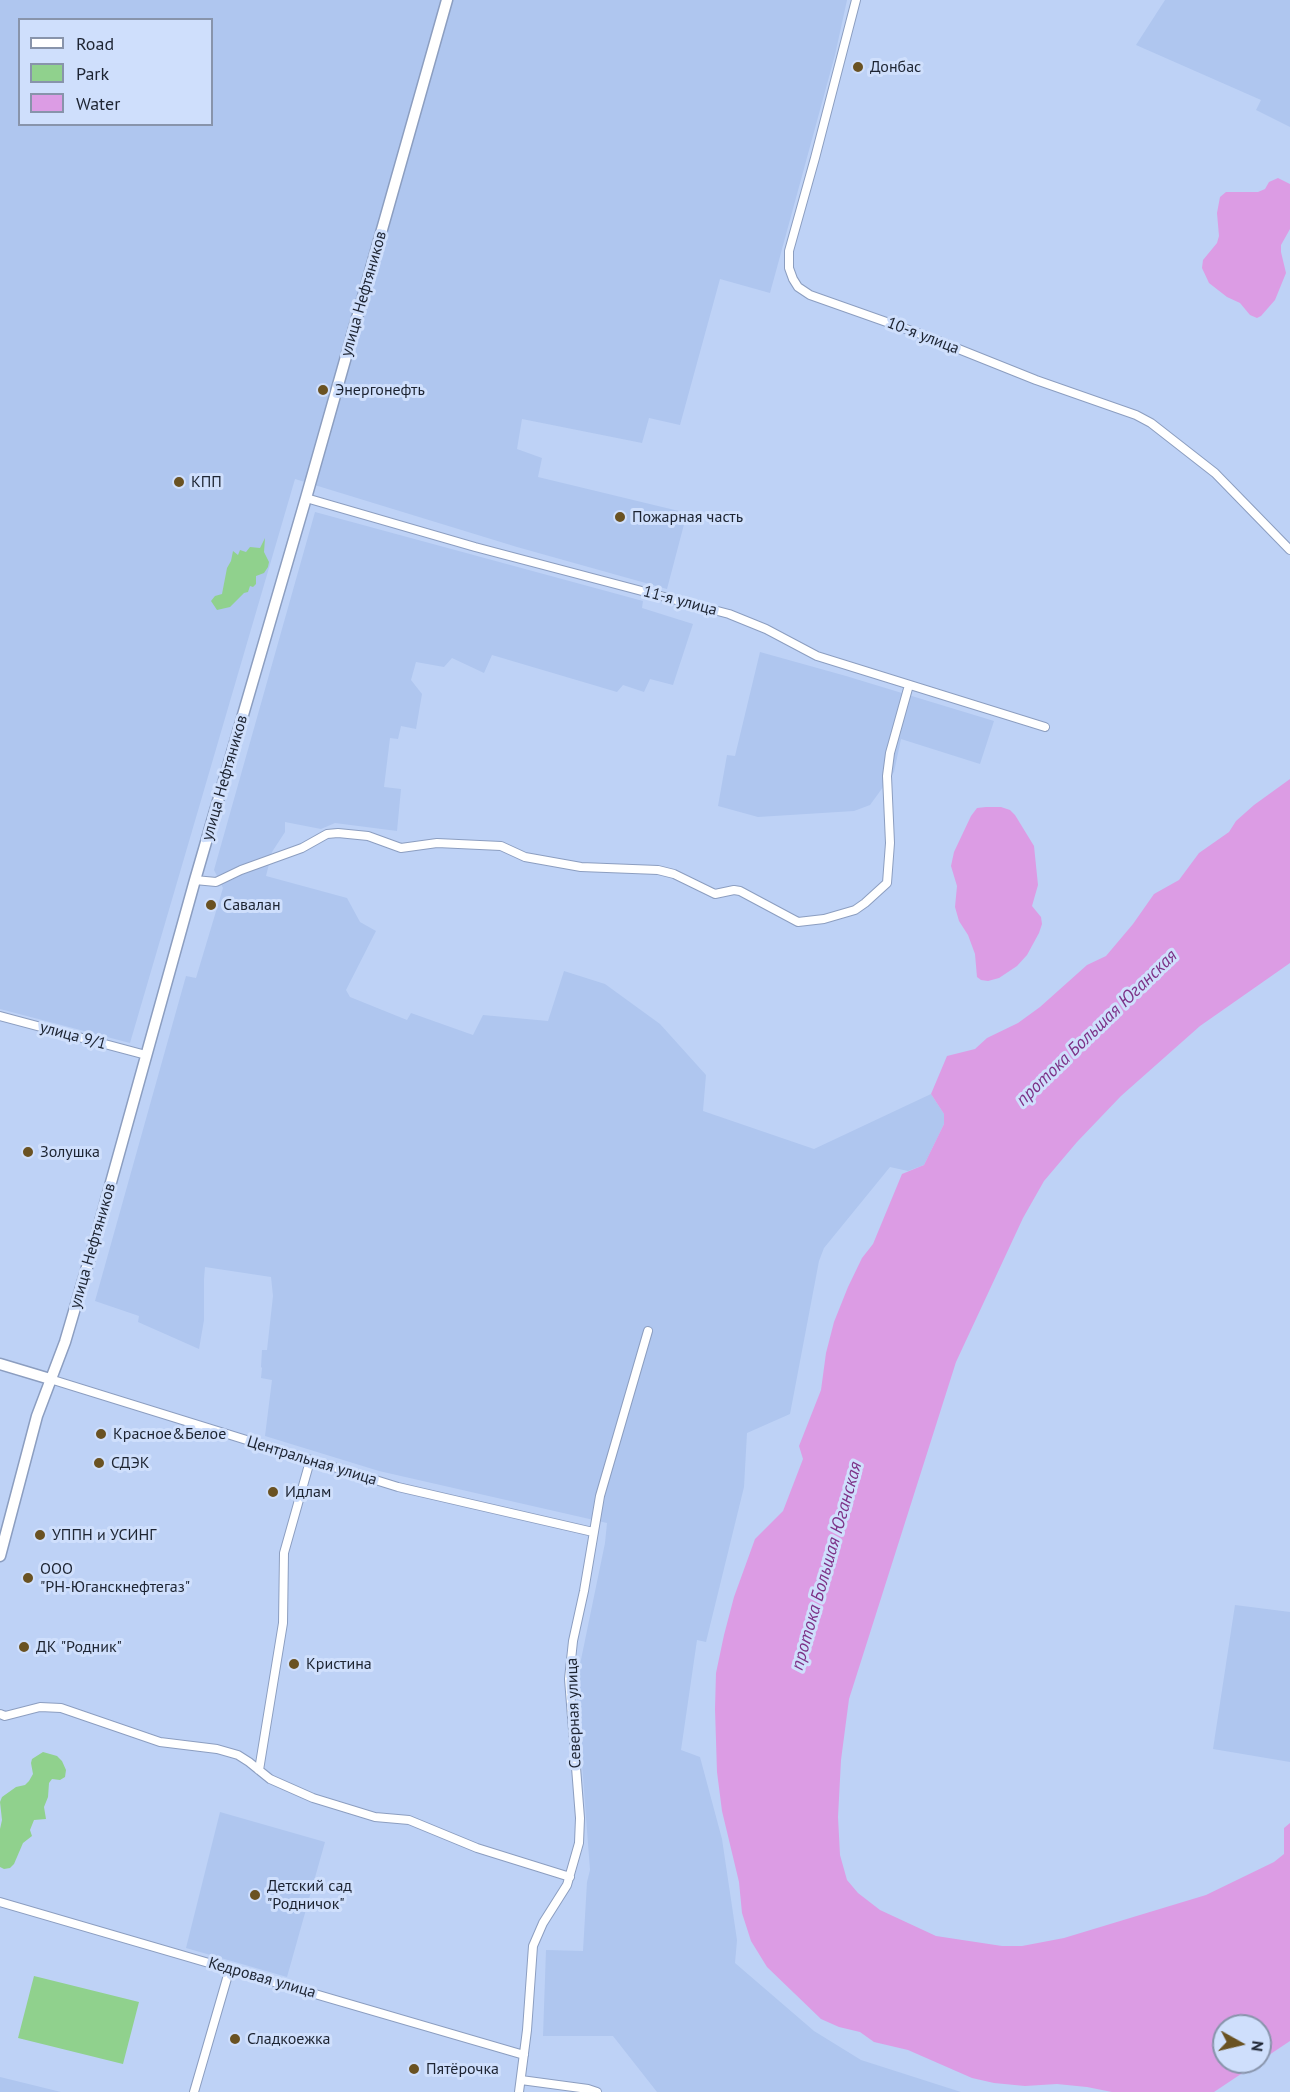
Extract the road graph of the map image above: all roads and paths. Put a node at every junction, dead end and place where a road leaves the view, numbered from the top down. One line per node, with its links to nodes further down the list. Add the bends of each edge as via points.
1 (447, 0): 3 (street, улица Нефтяников)
2 (856, 0): 4 (street, 10-я улица, via 789,251 789,268 798,287 810,295 1136,415 1215,473)
3 (306, 498): 5 (street, 11-я улица, via 729,614 817,656); 7 (street, улица Нефтяников)
4 (1290, 549)
5 (909, 685): 6 (street, 11-я улица); 7 (street, via 887,776 888,883 855,910 824,919 798,922 740,891 715,894 658,870 581,867 525,857 501,846 437,843 401,848 368,836 338,833 327,834 216,882)
6 (1045, 727)
7 (195, 880): 9 (street, улица Нефтяников)
8 (0, 1016): 9 (street, улица 9/1)
9 (146, 1055): 12 (street, улица Нефтяников, via 74,1311)
10 (648, 1331): 14 (street, Северная улица)
11 (0, 1364): 12 (street, Центральная улица)
12 (50, 1379): 13 (street, Центральная улица); 15 (street, улица Нефтяников)
13 (310, 1461): 14 (street, Центральная улица, via 398,1487); 17 (street, via 284,1553 283,1623)
14 (593, 1532): 18 (street, Северная улица, via 570,1662 580,1825)
15 (0, 1556)
16 (0, 1714): 17 (street, via 40,1707 61,1708 160,1742 238,1755)
17 (259, 1770): 18 (street, via 313,1798 375,1817 409,1820 477,1848)
18 (570, 1877): 21 (street, Северная улица, via 533,1946)
19 (0, 1902): 20 (street, Кедровая улица)
20 (230, 1968): 21 (street, Кедровая улица); 23 (street)
21 (524, 2055): 22 (street, Северная улица)
22 (521, 2080): 24 (street, Северная улица); 25 (street)
23 (194, 2092)
24 (519, 2092)
25 (597, 2092)

